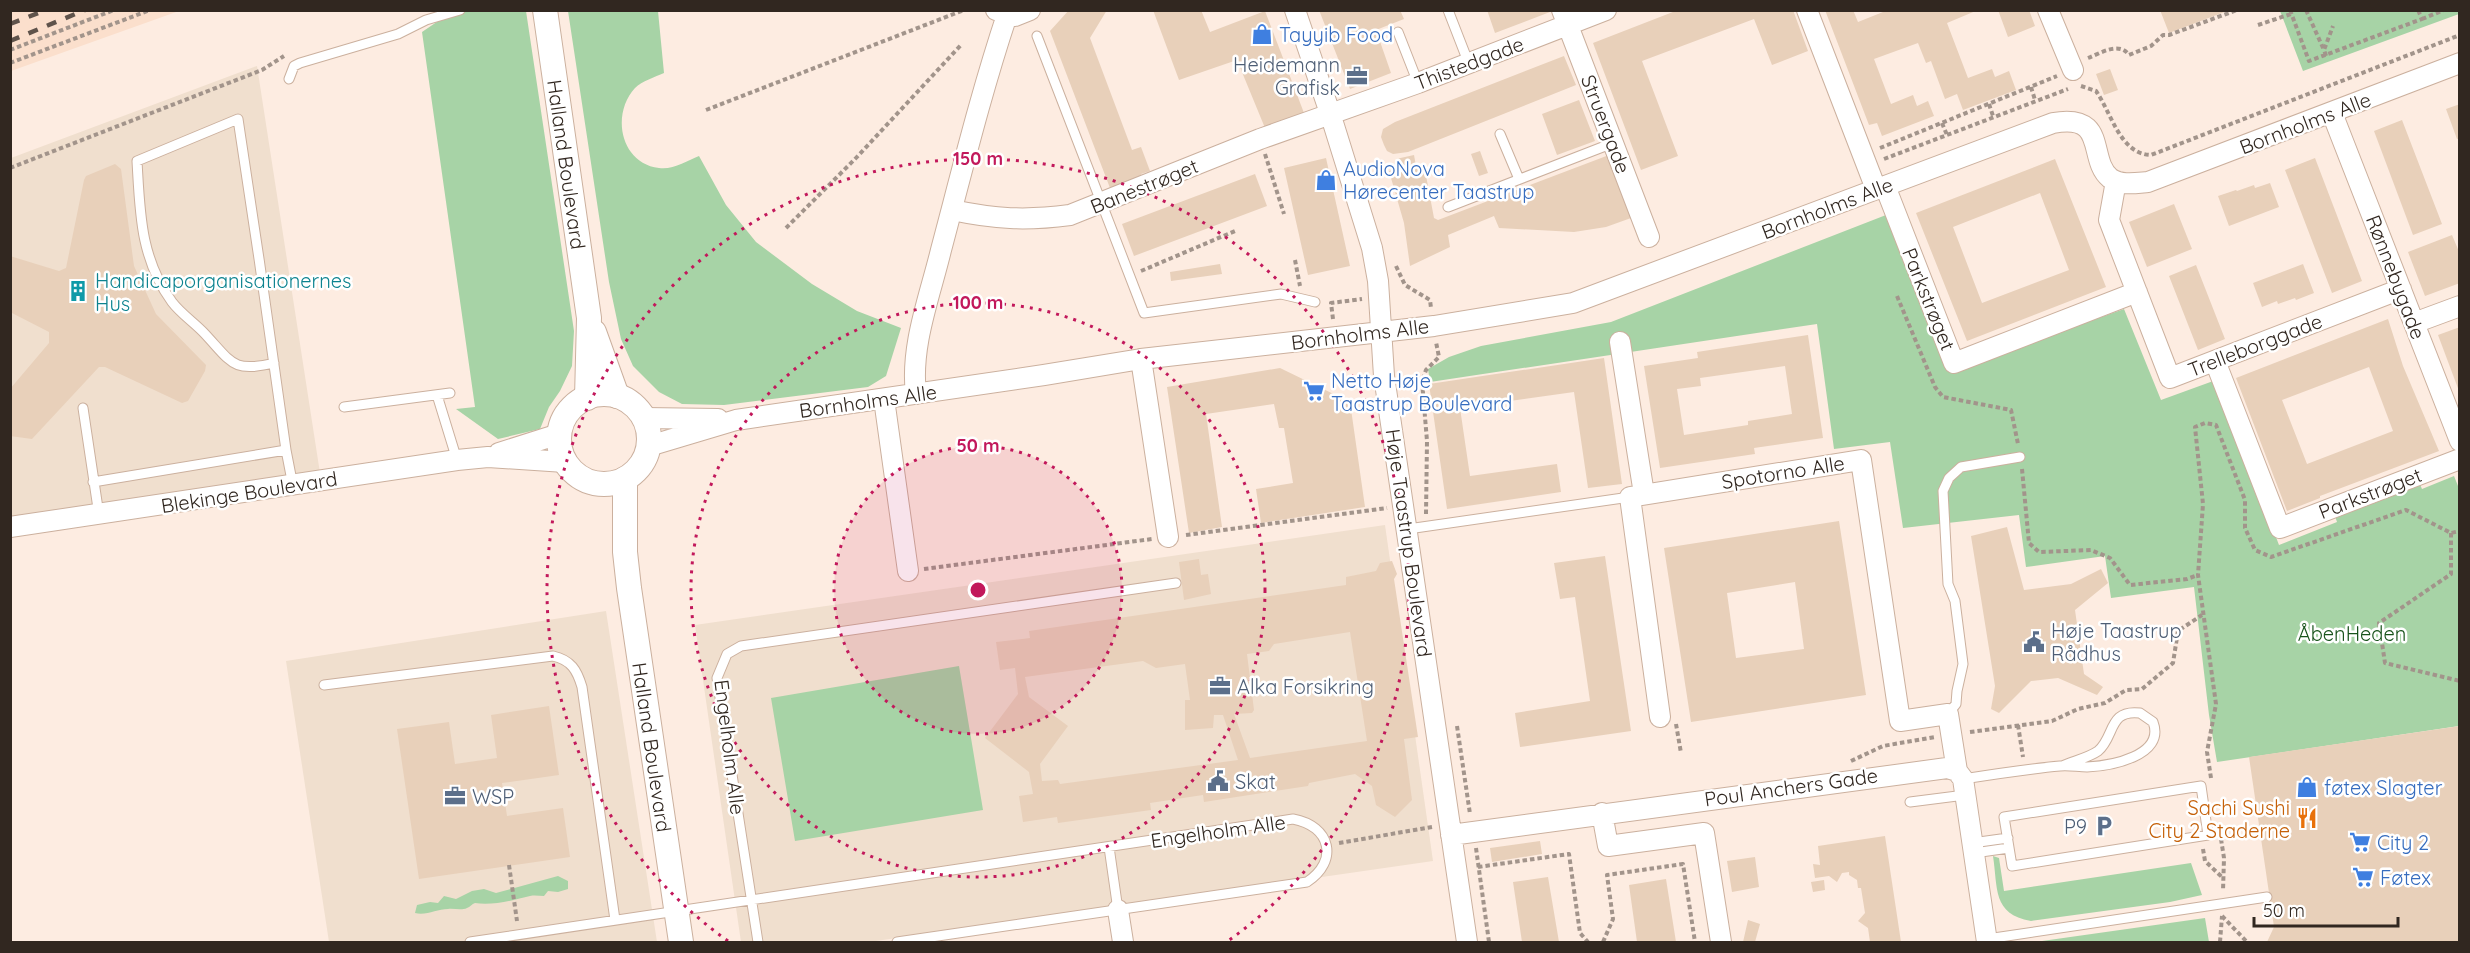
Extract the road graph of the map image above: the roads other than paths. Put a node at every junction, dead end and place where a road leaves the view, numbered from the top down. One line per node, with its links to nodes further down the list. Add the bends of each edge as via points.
1 (460, 10): 16 (lane, via 398,34 300,63 294,66)
2 (545, 10): 33 (street, Halland Boulevard)
3 (1030, 10): 9 (street, via 1015,16)
4 (1294, 10): 18 (street, Høje Taastrup Boulevard)
5 (1448, 10): 14 (lane)
6 (1606, 10): 10 (street, Thistedgade)
7 (1807, 10): 24 (street, via 1865,160)
8 (2048, 10): 15 (street)
9 (1001, 13): 27 (street)
10 (1565, 18): 14 (street, Thistedgade); 21 (street, Struergade)
11 (1398, 32): 17 (lane)
12 (1037, 36): 25 (lane)
13 (2460, 63): 19 (street, Bornholms Alle)
14 (1469, 64): 17 (street, Thistedgade)
15 (2072, 68)
16 (289, 79)
17 (1418, 83): 18 (street, Thistedgade)
18 (1330, 113): 25 (street, Banestrøget); 35 (street, Høje Taastrup Boulevard, via 1372,248)
19 (2332, 113): 23 (street, Bornholms Alle, via 2148,182); 29 (street, Rønnebygade)
20 (1500, 134): 22 (lane)
21 (1613, 143): 22 (lane); 28 (street, Struergade)
22 (1519, 179): 26 (lane)
23 (2116, 181): 24 (street, Bornholms Alle, via 2105,172 2093,136 2080,124 2065,120); 30 (street, Trelleborggade, via 2109,220)
24 (1880, 188): 30 (street, Parkstrøget, via 1954,363); 35 (street, Bornholms Alle, via 1573,303)
25 (1102, 204): 27 (street, Banestrøget, via 1070,215 1036,219 995,219); 31 (lane, via 1144,314 1281,294)
26 (1448, 207)
27 (952, 210): 41 (street, via 925,310 914,369)
28 (1649, 237)
29 (2401, 289): 34 (street, Rønnebygade); 38 (street, Trelleborggade)
30 (2137, 292): 38 (street, Trelleborggade, via 2170,378)
31 (1315, 302)
32 (2460, 306): 34 (street)
33 (589, 318): 43 (street, Halland Boulevard); 44 (street, Halland Boulevard)
34 (2414, 323): 51 (street, Rønnebygade)
35 (1381, 332): 37 (street, Bornholms Alle); 65 (street, Høje Taastrup Boulevard, via 1384,376)
36 (1620, 342): 62 (street)
37 (1142, 359): 41 (street, Bornholms Alle); 66 (street)
38 (2215, 361): 56 (street, Parkstrøget, via 2280,528)
39 (274, 363): 39 (lane, via 251,204 238,119 137,161 141,232 173,302 226,357 241,368); 53 (lane)
40 (450, 393): 42 (lane)
41 (916, 394): 45 (street, Bornholms Alle)
42 (437, 395): 46 (lane); 57 (lane)
43 (617, 396): 44 (street); 48 (street, via 629,401)
44 (587, 398): 50 (street, via 570,411)
45 (884, 399): 49 (street, Bornholms Alle); 67 (street)
46 (344, 407)
47 (82, 408): 59 (lane)
48 (644, 418): 49 (street, Bornholms Alle); 52 (street)
49 (736, 420): 52 (street, Bornholms Alle)
50 (559, 434): 54 (street, Blekinge Boulevard); 58 (street)
51 (2460, 441)
52 (649, 446): 60 (street, via 639,469)
53 (286, 450): 59 (lane); 61 (lane)
54 (488, 457): 57 (street, Blekinge Boulevard); 58 (street, Blekinge Boulevard)
55 (2020, 457): 70 (lane, via 1961,467 1943,491 1948,584 1955,601 1963,664 1956,704)
56 (2460, 459)
57 (457, 460): 61 (street, Blekinge Boulevard)
58 (565, 462): 60 (street, via 587,481)
59 (93, 482): 63 (lane)
60 (614, 482): 83 (street, Halland Boulevard)
61 (293, 486): 63 (street, Blekinge Boulevard)
62 (1637, 495): 65 (lane); 70 (street, Spotorno Alle, via 1861,460 1900,722); 71 (street)
63 (99, 515): 64 (street, Blekinge Boulevard)
64 (10, 527)
65 (1417, 528): 76 (street, Høje Taastrup Boulevard)
66 (1168, 537)
67 (908, 571)
68 (1176, 583): 81 (lane, Engelholm Alle, via 741,645 727,654 717,678)
69 (324, 685): 84 (lane, via 563,658 577,670 582,687)
70 (1948, 714): 73 (street)
71 (1660, 717)
72 (2062, 766): 72 (lane, via 2121,762 2141,753 2153,741 2153,722 2140,712 2125,714 2115,721 2097,752); 73 (lane)
73 (1962, 782): 74 (lane); 75 (street, Poul Anchers Gade, via 1947,768 1935,768); 79 (street)
74 (1910, 802)
75 (1602, 813): 76 (street, Poul Anchers Gade, via 1473,831); 92 (street, via 1608,846 1704,833)
76 (1450, 829): 91 (street, Høje Taastrup Boulevard)
77 (2008, 843): 77 (lane, via 2004,817 2201,786 2208,835 2012,866); 79 (lane)
78 (1109, 847): 81 (lane, Engelholm Alle); 82 (lane); 82 (lane, Engelholm Alle, via 1293,819 1316,827 1326,845 1324,864 1318,875 1307,882)
79 (1973, 848): 85 (street)
80 (2267, 897): 85 (lane)
81 (751, 900): 83 (lane, Engelholm Alle); 88 (lane, Engelholm Alle)
82 (1118, 910): 89 (lane); 90 (street)
83 (677, 911): 84 (lane, Engelholm Alle); 87 (street, Halland Boulevard)
84 (615, 920): 86 (lane, Engelholm Alle)
85 (1987, 941)
86 (470, 942)
87 (681, 942)
88 (758, 942)
89 (897, 942)
90 (1123, 942)
91 (1467, 942)
92 (1721, 942)

